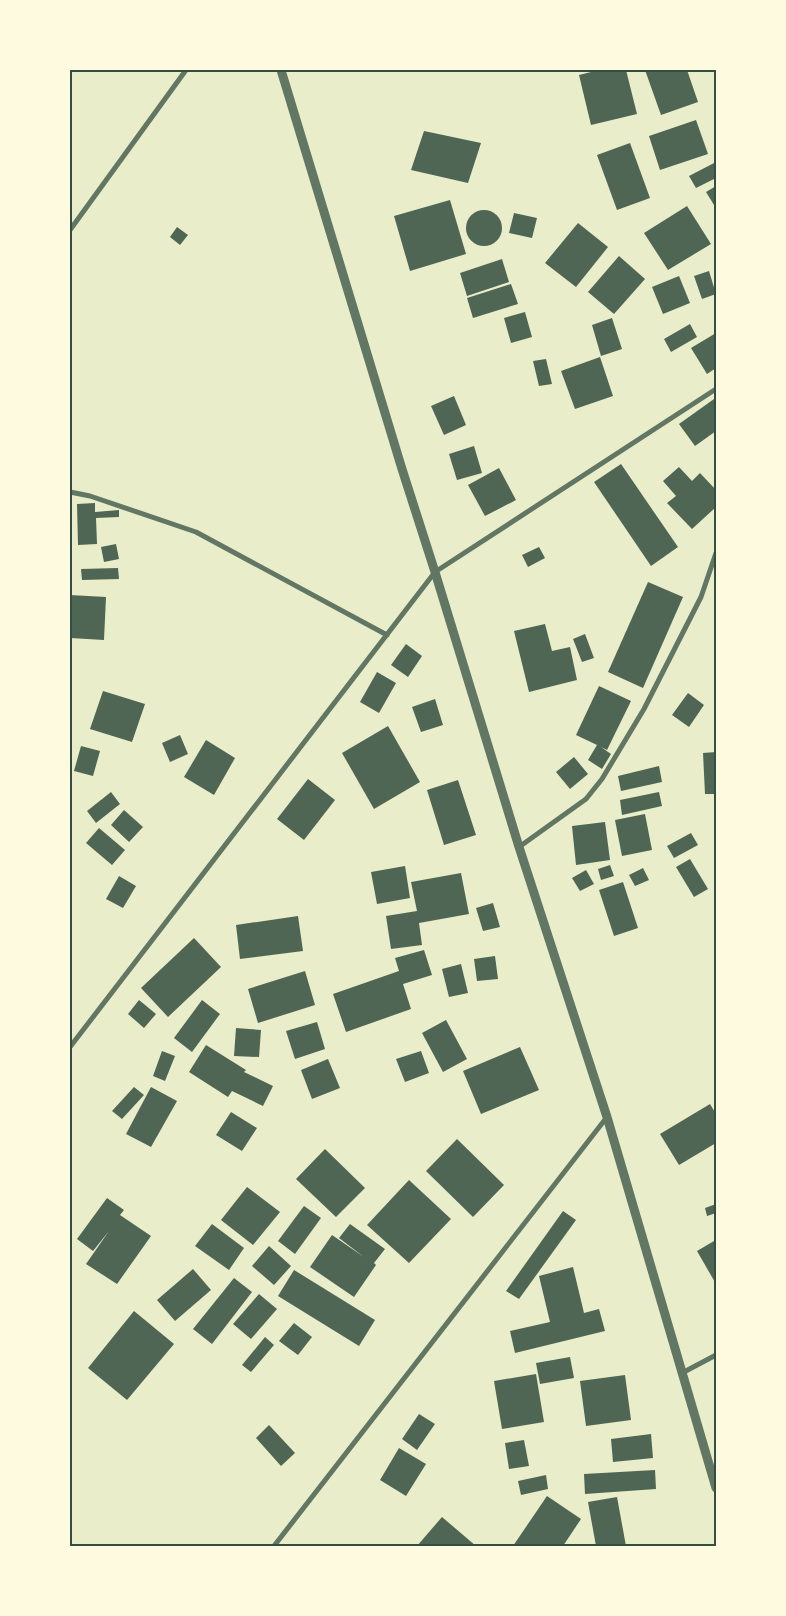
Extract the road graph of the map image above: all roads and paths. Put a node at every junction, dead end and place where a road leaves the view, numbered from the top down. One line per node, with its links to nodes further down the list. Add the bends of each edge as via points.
1 (186, 70): 3 (street)
2 (281, 70): 7 (street)
3 (70, 230)
4 (716, 389): 7 (street)
5 (70, 492): 8 (street, via 196,532)
6 (716, 553): 9 (street, via 702,596 644,709 602,779 586,799)
7 (435, 572): 8 (street); 9 (street)
8 (387, 635): 10 (street)
9 (519, 847): 11 (street)
10 (70, 1047)
11 (607, 1117): 13 (street); 15 (street)
12 (716, 1355): 13 (street)
13 (682, 1373): 14 (street)
14 (716, 1488)
15 (274, 1546)

